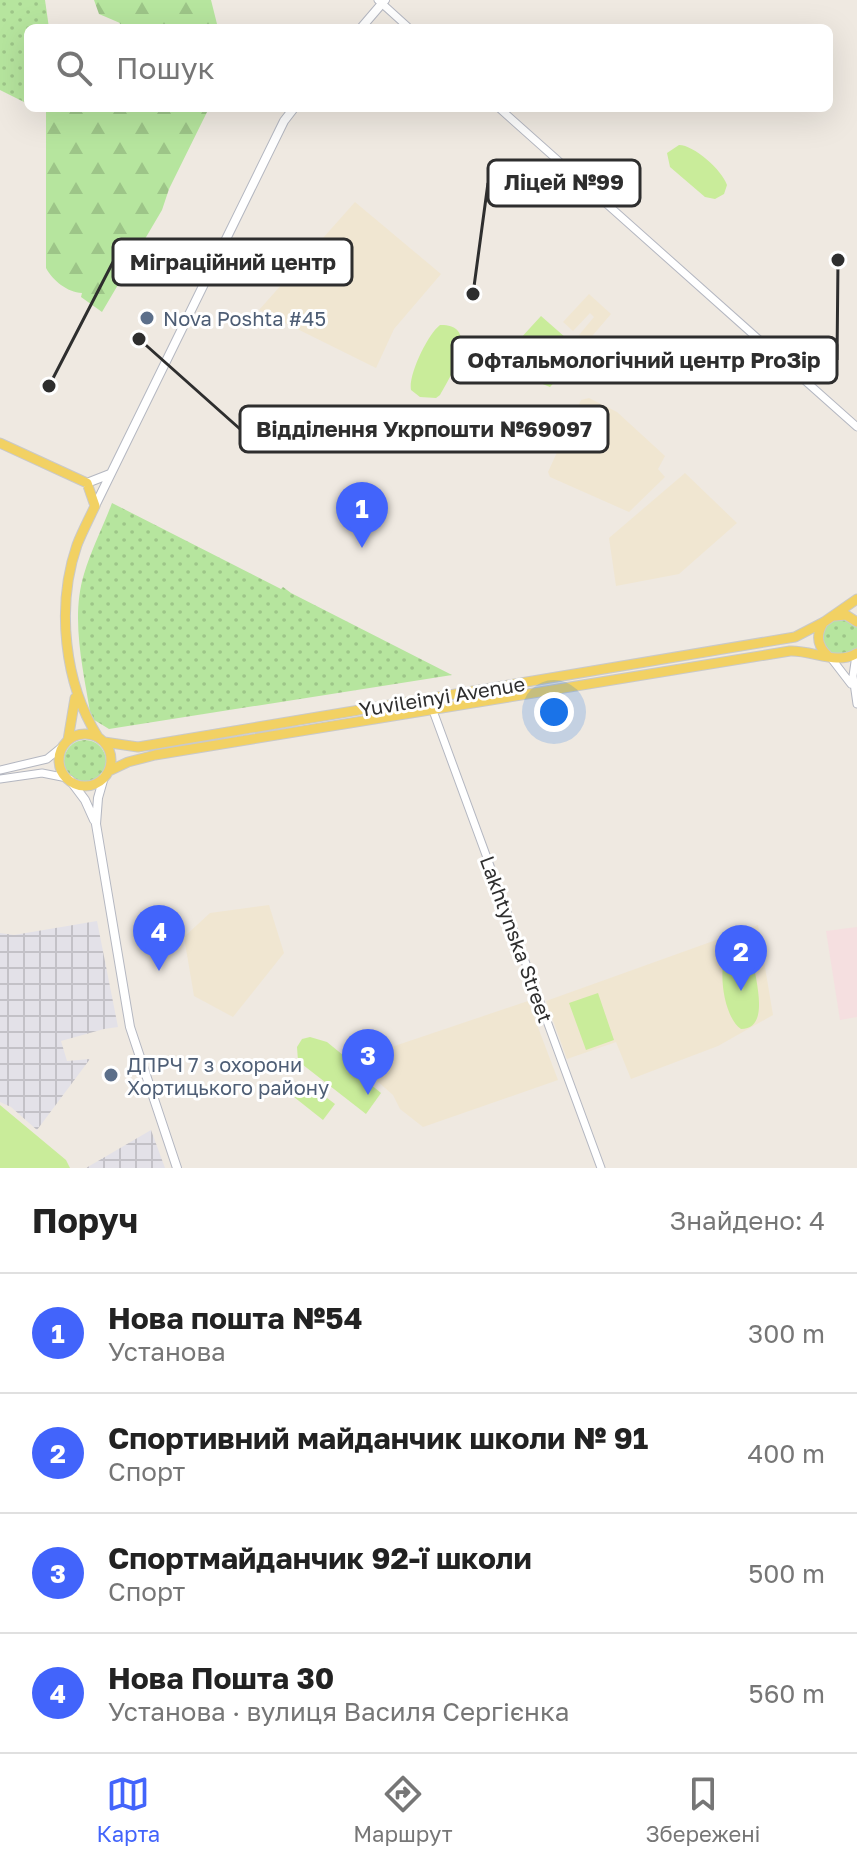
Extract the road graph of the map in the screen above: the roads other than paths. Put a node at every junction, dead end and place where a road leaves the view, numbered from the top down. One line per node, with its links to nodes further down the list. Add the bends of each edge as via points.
1 (382, 1): 2 (main road); 3 (street)
2 (364, 24)
3 (405, 24)
4 (291, 112): 8 (main road)
5 (504, 112): 6 (street)
6 (857, 427)
7 (0, 443): 9 (main road)
8 (110, 473): 9 (main road); 10 (main road)
9 (87, 483): 10 (main road)
10 (95, 506): 17 (main road, via 73,561 66,609)
11 (857, 599): 12 (main road, Yuvileinyi Avenue)
12 (827, 620): 13 (main road, via 846,615); 15 (main road, via 818,636); 18 (main road, Yuvileinyi Avenue, via 795,637)
13 (857, 622)
14 (856, 654): 15 (main road, Yuvileinyi Avenue, via 848,659); 16 (street)
15 (829, 656): 16 (street); 20 (main road, Yuvileinyi Avenue, via 790,651)
16 (854, 689): 19 (street)
17 (76, 695): 21 (main road); 22 (main road)
18 (429, 698): 20 (street, Lakhtynska Street); 21 (main road, Yuvileinyi Avenue, via 138,747)
19 (857, 704)
20 (433, 709): 24 (main road, Yuvileinyi Avenue, via 155,755); 29 (street, Lakhtynska Street)
21 (101, 739): 22 (main road, via 82,734); 24 (main road, via 111,756)
22 (66, 743): 23 (street, via 47,759); 26 (main road, via 60,763)
23 (0, 770)
24 (106, 774): 26 (main road, via 84,785); 27 (main road)
25 (0, 779): 26 (street, via 42,773)
26 (68, 779): 27 (main road)
27 (96, 824): 28 (main road, via 130,1027)
28 (177, 1168)
29 (601, 1168)

